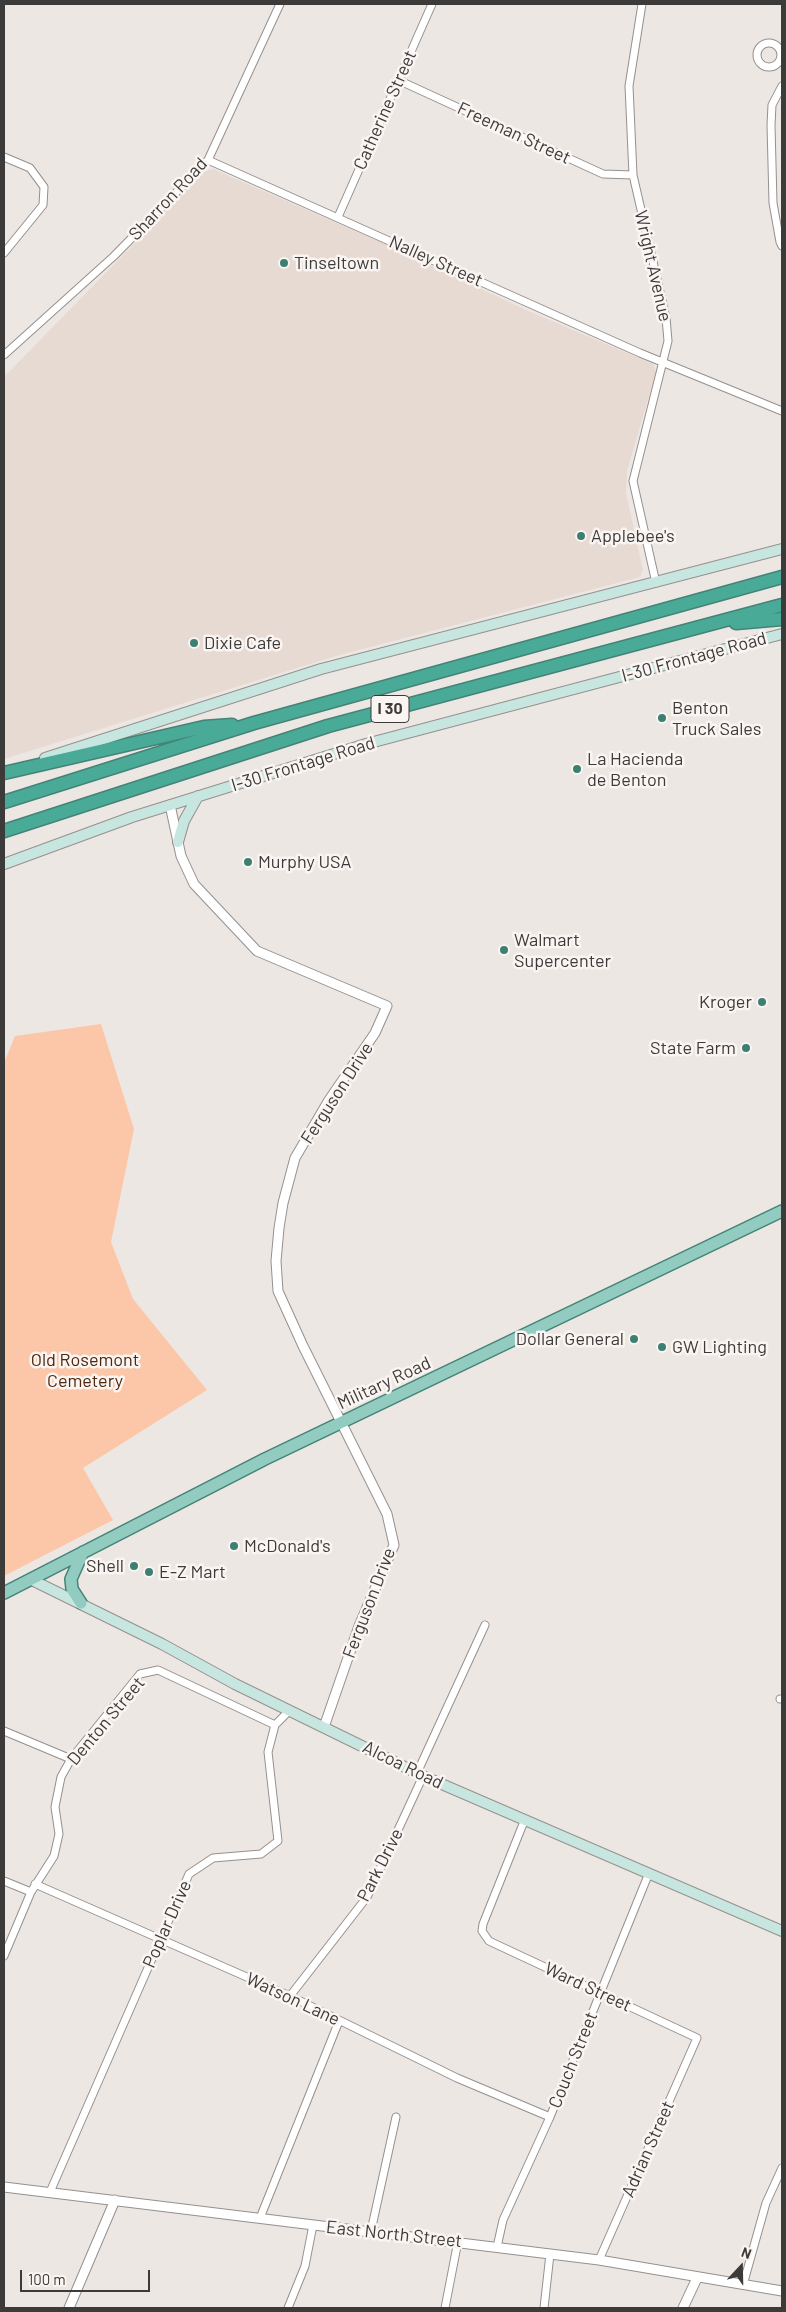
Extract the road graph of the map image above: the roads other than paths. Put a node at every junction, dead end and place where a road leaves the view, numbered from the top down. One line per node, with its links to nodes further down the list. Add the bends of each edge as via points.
1 (280, 4): 9 (street, Sharron Road)
2 (432, 4): 6 (street, Catherine Street)
3 (642, 4): 10 (street, Wright Avenue, via 629,86)
4 (777, 64): 5 (street)
5 (782, 70)
6 (398, 80): 10 (street, Freeman Street, via 603,174); 11 (street, Catherine Street)
7 (782, 86): 12 (street, via 772,105 771,125 773,202)
8 (4, 157): 13 (street, via 30,168 44,187 44,205)
9 (208, 160): 11 (street, Nalley Street); 14 (street, Sharron Road, via 114,256)
10 (633, 175): 15 (street, Wright Avenue, via 666,318 668,341)
11 (338, 217): 15 (street, Nalley Street)
12 (782, 246)
13 (4, 253)
14 (4, 355)
15 (664, 362): 16 (street, Nalley Street); 19 (street, Wright Avenue, via 633,481)
16 (782, 410)
17 (782, 549): 19 (main road)
18 (782, 577): 24 (highway, I 30)
19 (656, 583): 25 (main road, via 313,672)
20 (782, 605): 22 (highway, I 30)
21 (782, 619): 22 (highway)
22 (698, 627): 29 (highway, I 30, via 328,726)
23 (782, 634): 26 (main road, I-30 Frontage Road, via 366,744)
24 (254, 723): 25 (highway, via 204,727); 27 (highway, I 30)
25 (4, 772)
26 (198, 796): 28 (main road, I-30 Frontage Road); 30 (main road, via 189,808)
27 (4, 802)
28 (170, 805): 30 (street, Ferguson Drive); 31 (main road, I-30 Frontage Road)
29 (4, 831)
30 (178, 842): 33 (street, Ferguson Drive, via 194,884 257,951 387,1006 375,1033 329,1100 296,1158 279,1228 278,1291)
31 (4, 864)
32 (782, 1212): 33 (main road, Military Road)
33 (340, 1422): 34 (main road, Military Road); 41 (street, Ferguson Drive, via 387,1514 394,1545 359,1626)
34 (83, 1552): 35 (main road, Military Road); 37 (main road, via 71,1579 72,1589)
35 (32, 1580): 36 (main road, Military Road); 37 (main road, Alcoa Road)
36 (4, 1593)
37 (81, 1603): 39 (main road, Alcoa Road)
38 (485, 1625): 44 (street, Park Drive)
39 (290, 1710): 40 (street); 41 (main road, Alcoa Road)
40 (275, 1725): 43 (street, Denton Street, via 158,1670 140,1674); 51 (street, Poplar Drive, via 268,1752 278,1841 261,1854 213,1858 189,1874)
41 (324, 1727): 44 (main road, Alcoa Road)
42 (4, 1731): 43 (street)
43 (71, 1759): 48 (street, Denton Street, via 61,1777 55,1808 59,1834 54,1856)
44 (420, 1775): 45 (main road, Alcoa Road); 54 (street, Park Drive, via 367,1897)
45 (525, 1820): 46 (main road, Alcoa Road); 53 (street, Ward Street, via 482,1931 489,1941)
46 (649, 1873): 50 (main road, Alcoa Road); 53 (street, Couch Street)
47 (4, 1881): 49 (street)
48 (35, 1884): 49 (street, Denton Street); 51 (street, Watson Lane)
49 (31, 1892): 52 (street, Denton Street)
50 (782, 1931)
51 (160, 1938): 54 (street, Watson Lane); 61 (street, Poplar Drive)
52 (4, 1956)
53 (600, 1993): 56 (street, Ward Street); 58 (street, Couch Street)
54 (290, 1996): 55 (street, Watson Lane)
55 (340, 2021): 58 (street, Watson Lane, via 457,2078); 63 (street)
56 (697, 2038): 69 (street, Adrian Street)
57 (396, 2117): 65 (street)
58 (550, 2117): 67 (street, Couch Street, via 504,2220)
59 (782, 2168): 71 (street, via 766,2203)
60 (4, 2187): 61 (street, East North Street)
61 (50, 2192): 62 (street, East North Street)
62 (115, 2200): 63 (street, East North Street); 73 (street)
63 (260, 2218): 64 (street, East North Street)
64 (313, 2225): 65 (street, East North Street); 74 (street, via 305,2266)
65 (372, 2231): 66 (street, East North Street)
66 (458, 2241): 67 (street, East North Street); 75 (street)
67 (497, 2247): 68 (street, East North Street)
68 (550, 2254): 69 (street, East North Street); 76 (street)
69 (599, 2260): 70 (street, East North Street)
70 (697, 2278): 71 (street, East North Street); 77 (street)
71 (743, 2285): 72 (street, East North Street)
72 (782, 2291)
73 (69, 2308)
74 (288, 2308)
75 (445, 2308)
76 (544, 2308)
77 (683, 2308)

